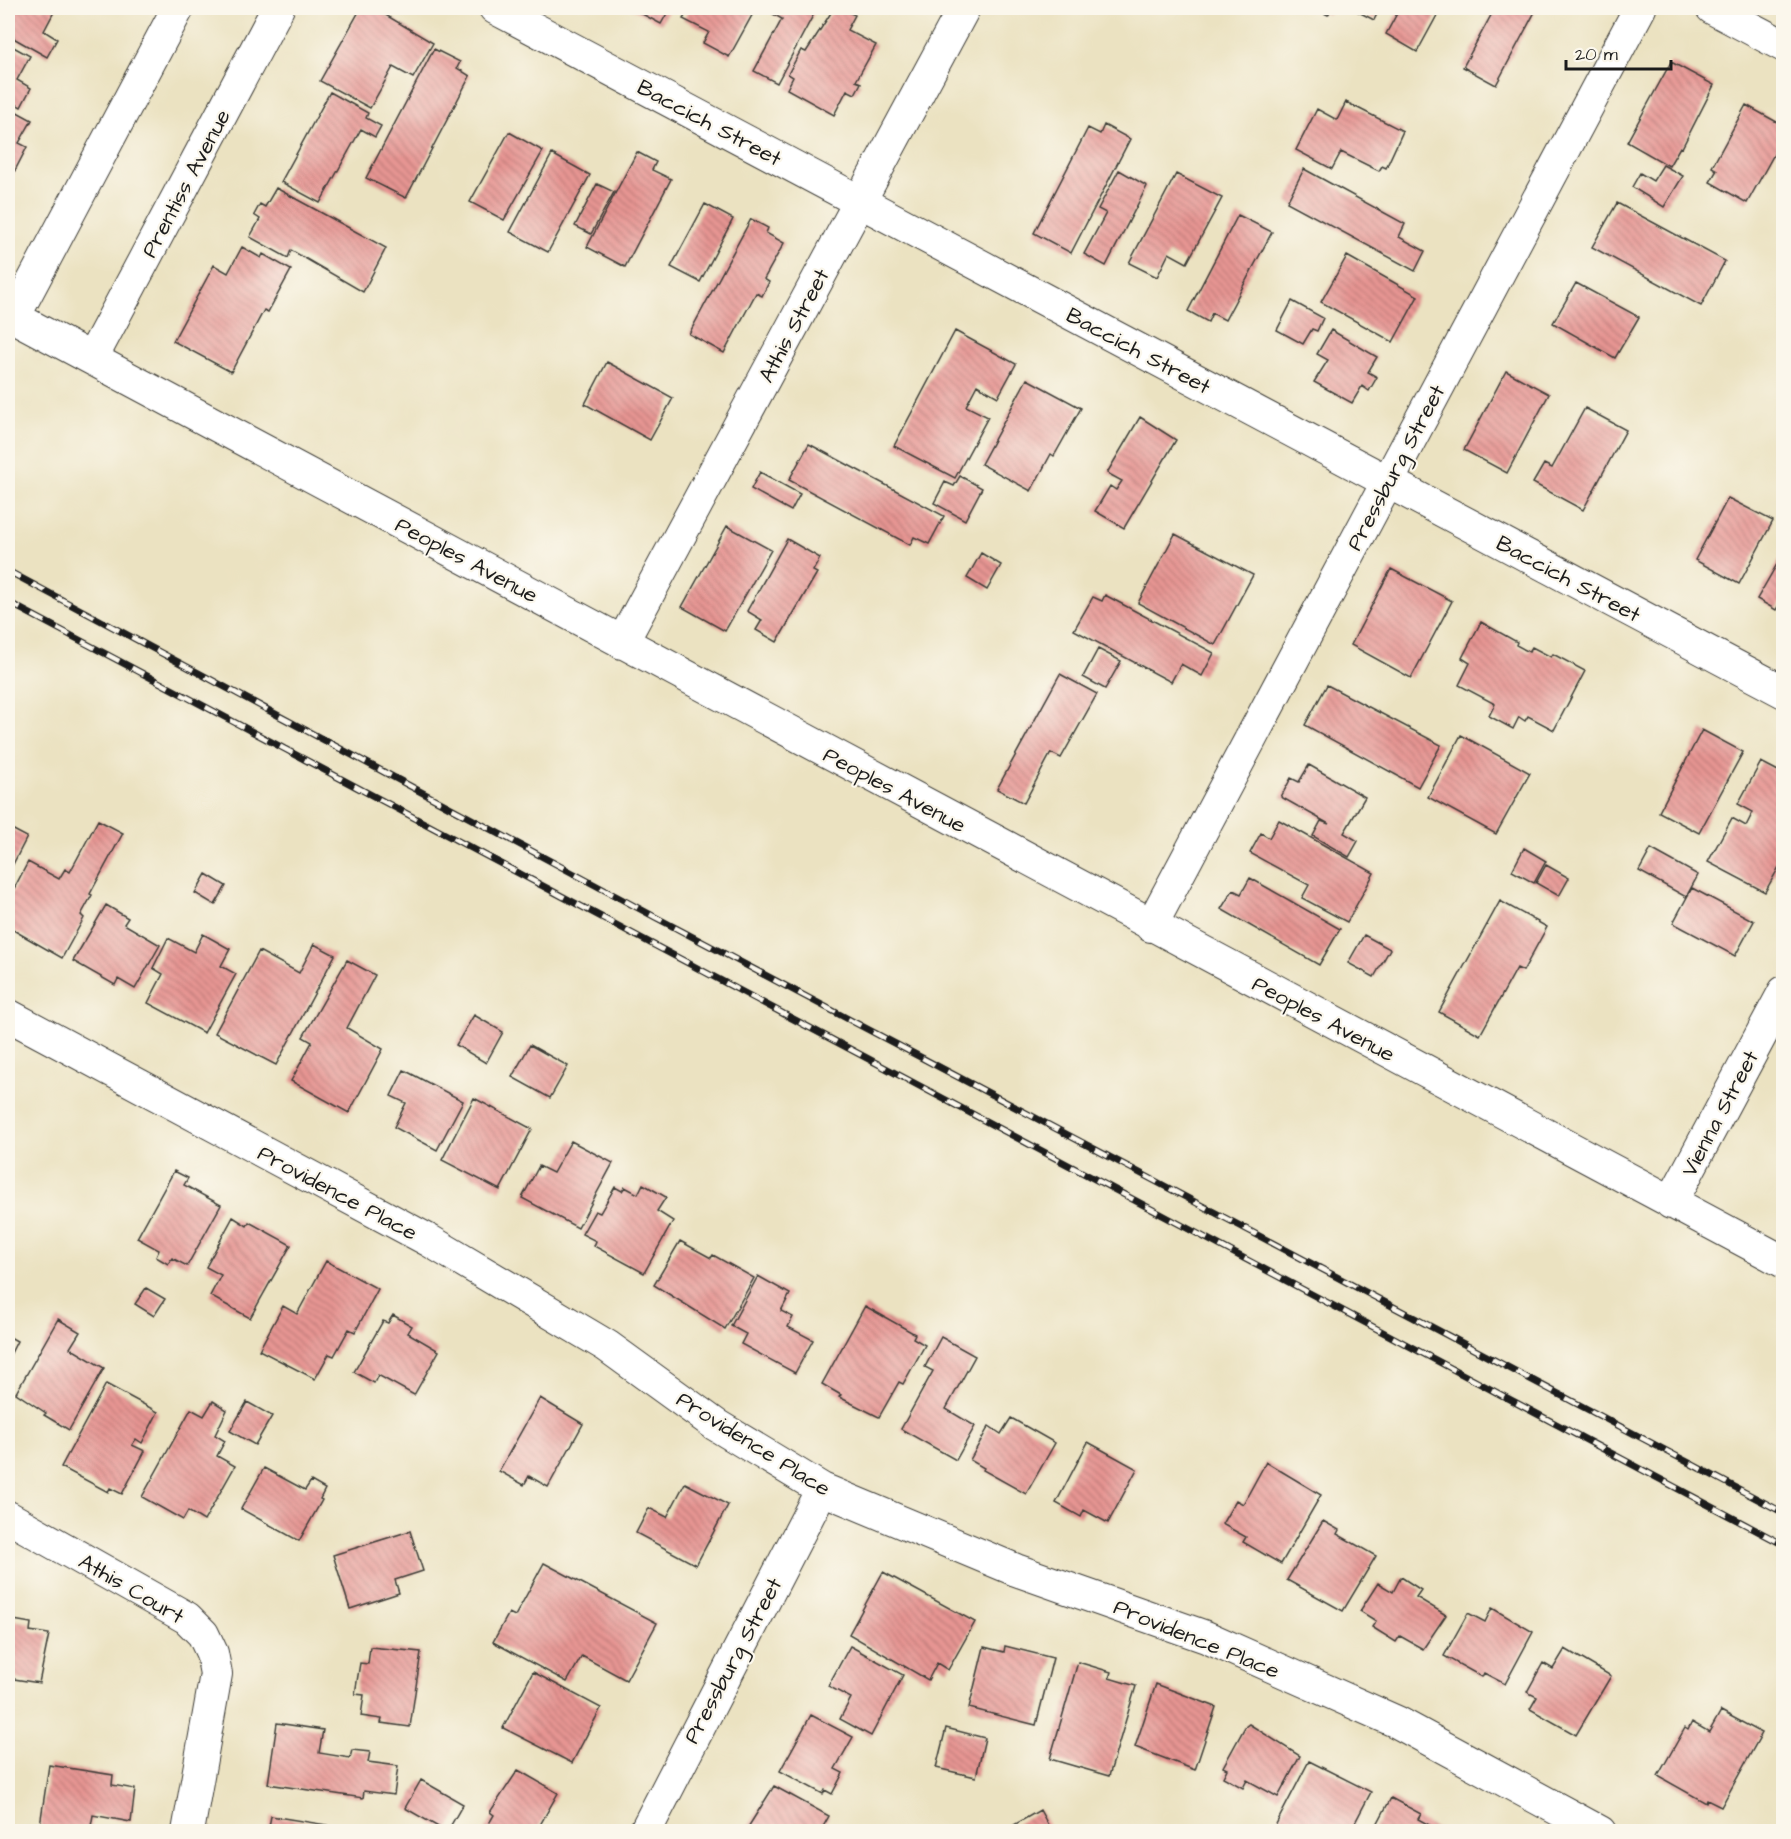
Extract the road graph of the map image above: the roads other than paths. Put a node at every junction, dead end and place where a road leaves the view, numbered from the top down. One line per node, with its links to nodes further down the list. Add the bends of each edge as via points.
1 (178, 8): 9 (street)
2 (278, 8): 10 (street, Prentiss Avenue)
3 (495, 8): 8 (street, Baccich Street)
4 (964, 8): 8 (street, Athis Street)
5 (1640, 8): 11 (street, Pressburg Street)
6 (1712, 8): 7 (street)
7 (1784, 46)
8 (860, 202): 11 (street, Baccich Street); 12 (street, Athis Street)
9 (11, 316): 10 (street, Peoples Avenue)
10 (92, 358): 12 (street, Peoples Avenue)
11 (1387, 481): 13 (street, Baccich Street); 14 (street, Pressburg Street)
12 (622, 643): 14 (street, Peoples Avenue)
13 (1784, 692)
14 (1151, 926): 17 (street, Peoples Avenue)
15 (1784, 992): 17 (street, Vienna Street)
16 (8, 1014): 19 (street, Providence Place, via 430,1241 607,1346 716,1425)
17 (1671, 1203): 18 (street, Peoples Avenue)
18 (1784, 1262)
19 (822, 1489): 22 (street, Pressburg Street); 23 (street, Providence Place, via 1016,1570 1206,1637 1397,1722)
20 (8, 1517): 21 (street, Athis Court, via 156,1599 187,1618 203,1634 216,1674)
21 (189, 1832)
22 (645, 1832)
23 (1600, 1832)

